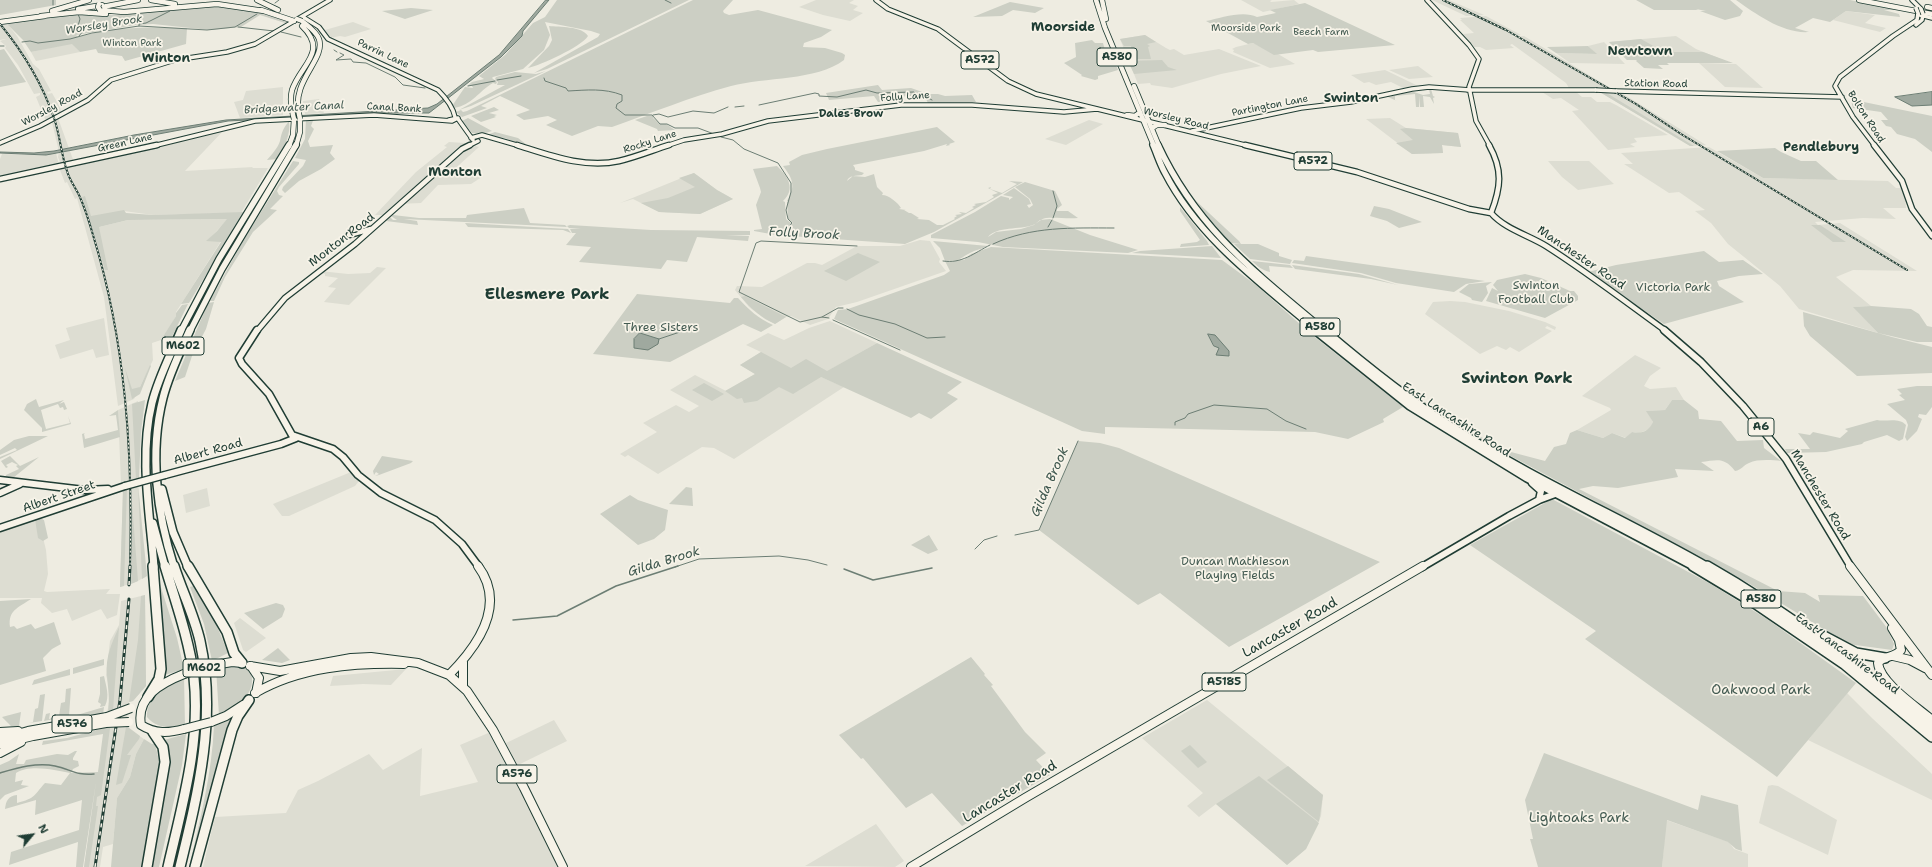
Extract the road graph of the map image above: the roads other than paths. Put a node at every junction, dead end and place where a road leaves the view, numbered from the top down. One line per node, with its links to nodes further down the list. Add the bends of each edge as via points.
1 (89, 0): 27 (highway, via 70,7)
2 (104, 0): 20 (highway, bridge, via 97,7 100,10 114,12)
3 (124, 0): 27 (highway)
4 (132, 0): 33 (highway)
5 (138, 0): 28 (highway)
6 (151, 0): 7 (highway, via 179,4)
7 (215, 0)
8 (228, 0): 24 (highway, M602)
9 (257, 0): 29 (highway, M602)
10 (330, 0): 32 (main road, Worsley Road)
11 (876, 0): 38 (main road, Worsley Road / A572, via 893,11 938,29 1024,90 1048,98)
12 (1096, 0): 39 (highway, East Lancashire Road / A580, via 1101,20)
13 (1102, 0): 37 (highway, East Lancashire Road / A580, via 1106,20)
14 (1427, 0): 35 (main road, via 1469,44 1479,59)
15 (1859, 0): 26 (highway)
16 (1868, 0): 26 (highway)
17 (1908, 0): 21 (main road)
18 (1912, 0): 21 (main road)
19 (243, 2): 29 (highway, M602)
20 (198, 5): 24 (highway, M602, via 227,4); 28 (highway, via 124,14 76,13)
21 (1918, 7): 22 (main road); 25 (main road, bridge); 30 (main road, bridge)
22 (1926, 7): 23 (highway)
23 (1932, 8)
24 (264, 11): 32 (highway, M602)
25 (1918, 14): 30 (main road); 34 (main road, Bolton Road, via 1917,20)
26 (1932, 14)
27 (24, 16): 33 (highway)
28 (41, 16): 33 (highway)
29 (291, 16): 32 (highway, M602)
30 (1923, 16): 31 (main road); 34 (main road, Bolton Road, via 1916,24)
31 (1932, 18)
32 (299, 20): 41 (main road, Parrin Lane, via 319,27 328,39 434,88 444,96); 53 (main road, Worsley Road, via 249,46 175,60 119,77 106,83 88,100 40,126); 56 (highway, M602, via 310,32 315,44 313,54 293,89 292,139); 56 (highway, M602, via 318,34 320,47 299,89 298,139)
33 (0, 21)
34 (1908, 27): 36 (main road, Bolton Road, via 1840,77 1836,86)
35 (1470, 90): 36 (main road, Station Road, bridge, via 1541,88); 47 (main road, Partington Lane, via 1425,88 1351,102 1301,108); 58 (main road, via 1476,120 1497,160 1500,175 1499,193)
36 (1842, 97): 63 (main road, Bolton Road, via 1853,117 1902,181 1912,209)
37 (1139, 99): 42 (main road, via 1144,118); 44 (highway, East Lancashire Road / A580)
38 (1098, 108): 40 (main road, Worsley Road / A572); 50 (main road, Folly Lane, via 1068,112 904,105 773,121)
39 (1139, 113): 40 (highway); 42 (highway, East Lancashire Road / A580)
40 (1127, 116): 42 (main road, Worsley Road / A572)
41 (453, 119): 43 (main road, Canal Bank, via 374,115); 48 (main road)
42 (1142, 119): 44 (main road, Worsley Road / A572); 54 (highway, East Lancashire Road / A580)
43 (253, 121): 57 (main road, Green Lane, via 208,134)
44 (1150, 121): 45 (main road, Worsley Road / A572); 46 (highway, East Lancashire Road / A580); 54 (main road, via 1147,125)
45 (1165, 125): 46 (highway); 47 (main road, Worsley Road / A572)
46 (1152, 128): 64 (highway, East Lancashire Road / A580, via 1185,195)
47 (1190, 132): 59 (main road, Worsley Road / A572, via 1364,174)
48 (468, 133): 49 (main road); 51 (main road)
49 (477, 135): 51 (main road); 52 (main road)
50 (715, 136): 52 (main road, Rocky Lane, via 684,140 618,162 590,162 537,153 496,139)
51 (471, 139): 52 (main road); 55 (main road, Monton Road)
52 (481, 139): 55 (main road, Monton Road)
53 (0, 143)
54 (1152, 143): 64 (highway, East Lancashire Road / A580, via 1165,173 1179,196 1202,227)
55 (466, 146): 61 (main road, Monton Road)
56 (286, 158): 67 (highway, M602, via 216,278 177,358 161,406 156,443); 78 (highway, M602, via 207,280 188,315 161,376 148,422 146,463)
57 (0, 179)
58 (1492, 207): 59 (main road); 60 (main road)
59 (1473, 210): 60 (main road, Worsley Road / A572)
60 (1491, 213): 81 (main road, Manchester Road / A6, via 1498,221 1562,256 1689,349 1743,406 1783,455 1805,488 1840,551)
61 (376, 226): 62 (main road); 66 (main road, Monton Road, via 344,254 285,298 238,358 269,394 290,433)
62 (349, 235)
63 (1932, 236)
64 (1238, 260): 65 (highway, East Lancashire Road / A580, via 1397,390); 68 (highway, East Lancashire Road / A580, via 1392,394)
65 (1452, 428): 73 (main road); 75 (highway, East Lancashire Road / A580)
66 (296, 438): 67 (main road, Albert Road); 83 (main road, via 333,449 367,483 434,520 462,544 482,571 490,592 490,607 483,631)
67 (161, 474): 71 (main road, Albert Road, bridge); 84 (highway, M602, via 174,532 183,558 227,632 233,650); 107 (highway, M602, via 165,534 197,630 206,681 205,756)
68 (1527, 478): 73 (highway, East Lancashire Road / A580); 76 (main road, via 1541,492)
69 (23, 483): 70 (main road, Albert Street); 70 (main road); 72 (main road)
70 (3, 484): 74 (main road, Albert Street)
71 (122, 486): 72 (main road); 77 (main road, Albert Street)
72 (84, 490): 77 (main road, via 85,496)
73 (1553, 492): 75 (main road); 76 (main road, Lancaster Road / A5185, via 1544,500); 91 (highway, East Lancashire Road / A580, via 1695,567 1756,604 1844,664)
74 (0, 493)
75 (1566, 493): 80 (highway, East Lancashire Road / A580, via 1700,562)
76 (1539, 499): 110 (main road, Lancaster Road / A5185, via 1038,790)
77 (80, 501): 79 (main road, Albert Street)
78 (149, 502): 90 (highway, M602, via 161,672); 106 (highway, M602, via 166,573 191,653 194,686 195,718 191,760)
79 (0, 528)
80 (1755, 594): 82 (highway, via 1849,650 1868,656); 95 (highway, East Lancashire Road / A580, via 1843,656)
81 (1892, 624): 82 (main road, Manchester Road / A6, via 1901,647 1900,652); 86 (main road, Manchester Road / A6)
82 (1889, 657): 86 (main road, via 1910,660); 93 (main road, Manchester Road / A6, via 1879,662 1881,675)
83 (463, 662): 87 (main road); 88 (main road)
84 (246, 664): 85 (main road, A576, via 282,671 360,658 391,659); 89 (main road, via 257,672 259,678); 90 (main road, A576, bridge, via 232,662 184,674 163,684)
85 (417, 664): 87 (main road, A576); 89 (main road, A576, via 316,670 278,680)
86 (1931, 673)
87 (449, 675): 88 (main road, A576)
88 (463, 687): 109 (main road, A576, via 490,724 514,767)
89 (252, 697): 98 (main road, A576, bridge, via 218,720 172,732); 108 (highway, via 234,725)
90 (146, 699): 92 (main road, A576, bridge); 94 (main road, via 140,710)
91 (1912, 719): 100 (highway, East Lancashire Road / A580); 102 (highway)
92 (106, 720): 94 (main road, A576, bridge); 96 (main road, A576); 99 (main road, A576)
93 (1932, 720)
94 (141, 725): 98 (main road, A576)
95 (1932, 729)
96 (38, 730): 97 (main road, A576); 101 (main road, A576)
97 (0, 732)
98 (153, 732): 105 (highway, via 163,747 165,762)
99 (55, 733): 103 (main road, A576); 104 (main road, A576, via 22,741)
100 (1932, 737)
101 (0, 739)
102 (1932, 740)
103 (0, 744)
104 (0, 753)
105 (147, 867)
106 (168, 867)
107 (180, 867)
108 (195, 867)
109 (563, 867)
110 (911, 867)

